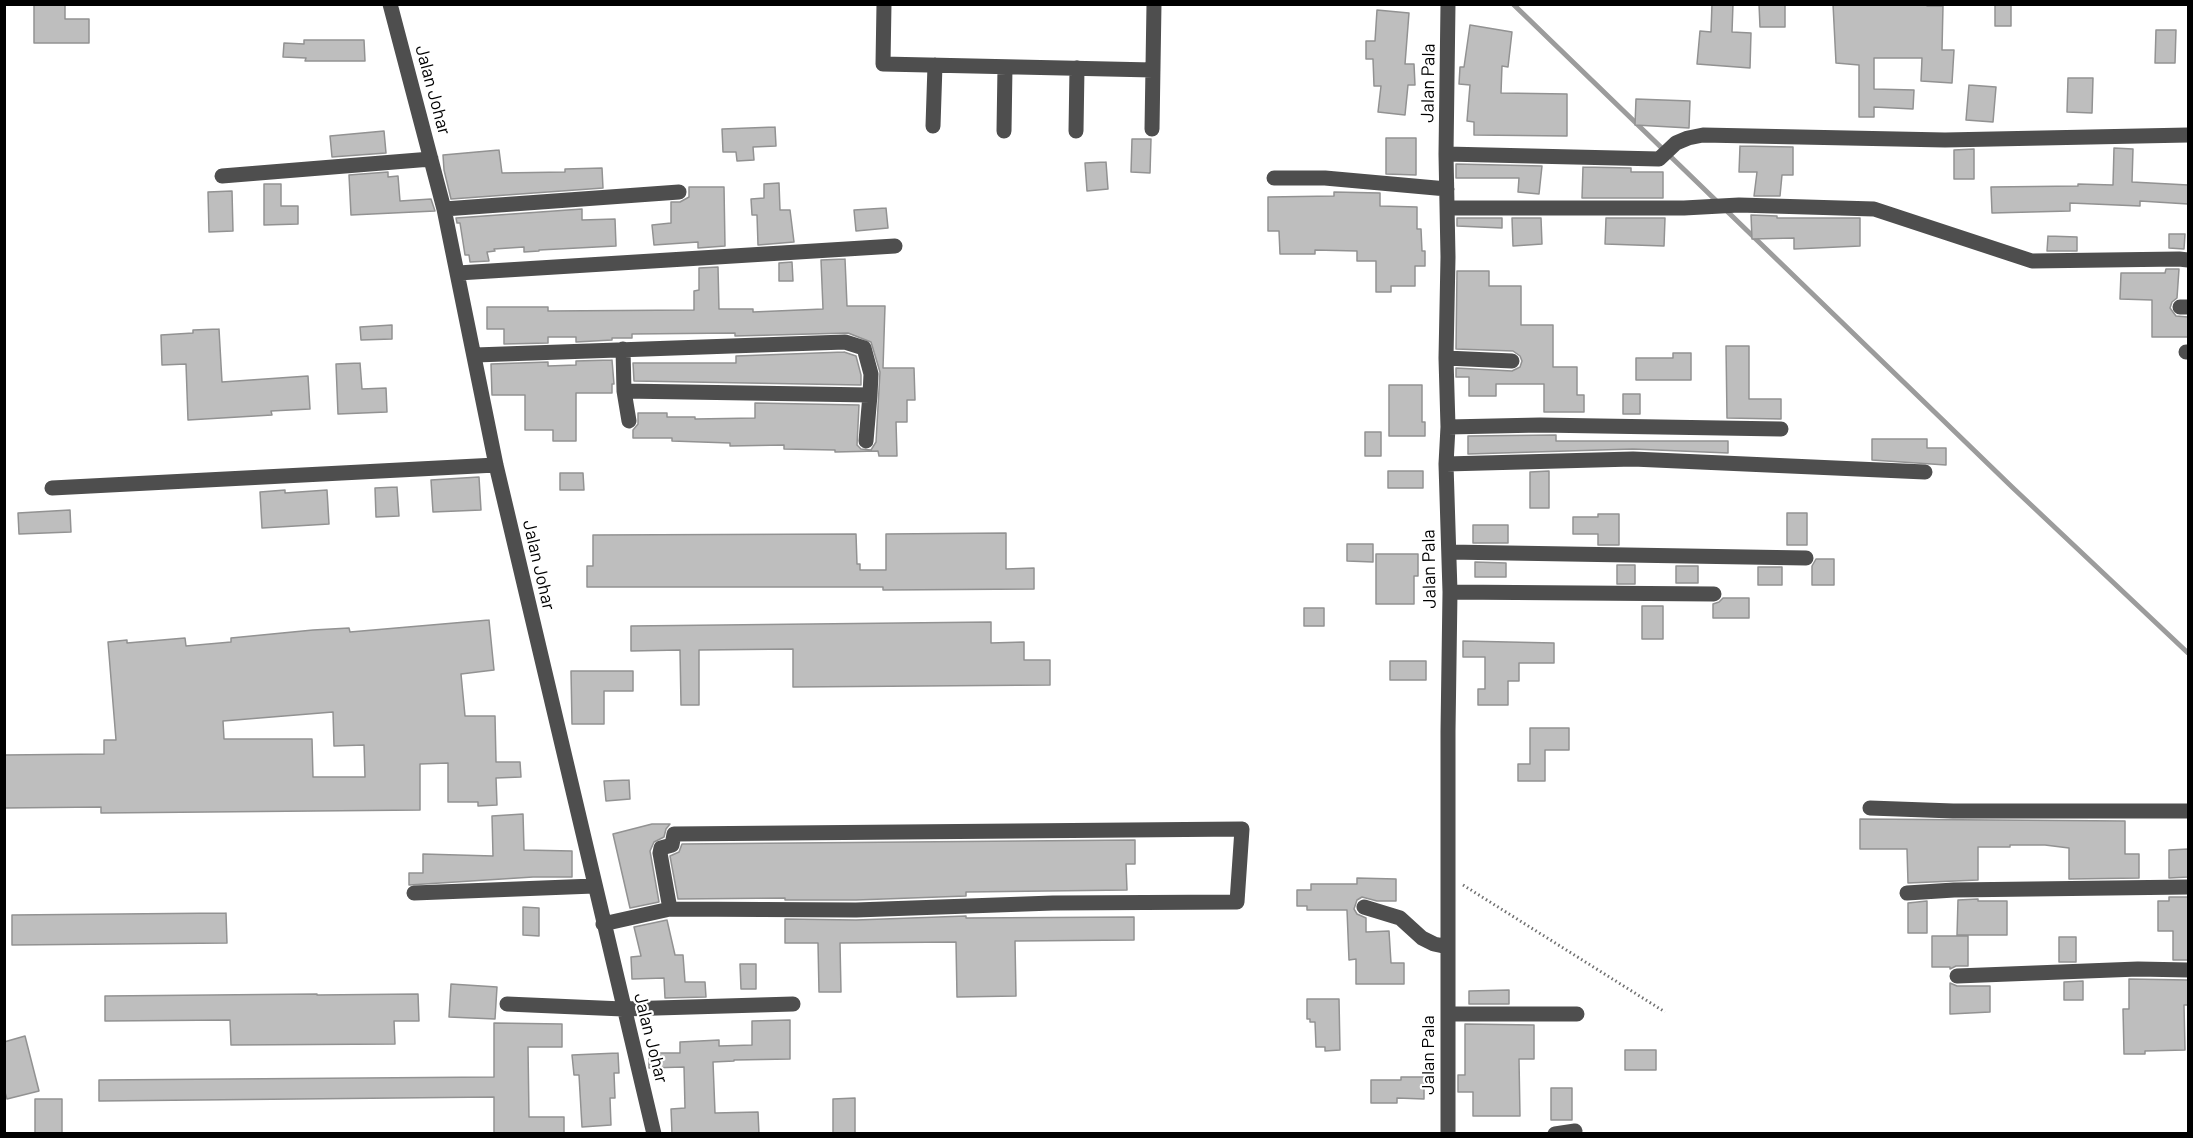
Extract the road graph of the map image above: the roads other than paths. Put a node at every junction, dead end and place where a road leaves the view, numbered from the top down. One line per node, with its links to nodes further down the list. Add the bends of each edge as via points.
1 (390, 4): 15 (street, Jalan Johar)
2 (884, 4): 5 (street, via 883,64)
3 (1154, 4): 8 (street)
4 (1448, 4): 14 (street, Jalan Pala)
5 (935, 65): 6 (street); 9 (street)
6 (1005, 67): 7 (street); 11 (street)
7 (1077, 68): 8 (street); 12 (street)
8 (1153, 70): 10 (street)
9 (933, 126)
10 (1152, 129)
11 (1004, 131)
12 (1076, 131)
13 (2188, 135): 14 (street, via 1945,140 1703,135 1676,143 1659,159)
14 (1446, 154): 18 (street, Jalan Pala)
15 (431, 159): 16 (street); 21 (street, Jalan Johar)
16 (222, 176)
17 (1274, 178): 18 (street, via 1325,178)
18 (1447, 189): 20 (street, Jalan Pala)
19 (679, 192): 21 (street)
20 (1447, 208): 23 (street, via 1739,205 1874,209 2032,261); 27 (street, Jalan Pala)
21 (444, 209): 24 (street, Jalan Johar)
22 (895, 246): 24 (street)
23 (2188, 260)
24 (458, 273): 26 (street, Jalan Johar)
25 (623, 349): 26 (street); 29 (street); 30 (street, via 845,342 860,345 867,352)
26 (475, 355): 36 (street, Jalan Johar)
27 (1446, 358): 28 (street); 32 (street, Jalan Pala)
28 (1512, 360)
29 (624, 391): 30 (street); 31 (street)
30 (870, 395): 34 (street)
31 (629, 421)
32 (1448, 428): 33 (street); 35 (street, Jalan Pala)
33 (1781, 429)
34 (866, 441)
35 (1446, 464): 37 (street, via 1633,459); 39 (street, Jalan Pala)
36 (495, 465): 38 (street); 45 (street, Jalan Johar)
37 (1925, 472)
38 (52, 488)
39 (1449, 552): 40 (street); 41 (street, Jalan Pala)
40 (1806, 558)
41 (1450, 592): 42 (street); 52 (street, Jalan Pala)
42 (1714, 594)
43 (1870, 808): 44 (street)
44 (2188, 811)
45 (594, 886): 47 (street); 51 (street, Jalan Johar)
46 (2188, 887): 48 (street)
47 (414, 893)
48 (1907, 893)
49 (1364, 907): 52 (street, via 1400,918 1422,938)
50 (670, 909): 50 (street, via 1053,908 1237,902 1242,829 674,834 672,845 661,848 660,854); 51 (street)
51 (603, 924): 57 (street, Jalan Johar)
52 (1448, 947): 58 (street, Jalan Pala)
53 (2188, 970): 54 (street)
54 (1957, 976)
55 (507, 1004): 57 (street)
56 (793, 1004): 57 (street)
57 (623, 1009): 61 (street, Jalan Johar)
58 (1448, 1014): 59 (street); 62 (street, Jalan Pala)
59 (1577, 1014)
60 (1575, 1131): 63 (street)
61 (654, 1134)
62 (1448, 1134)
63 (1555, 1134)

